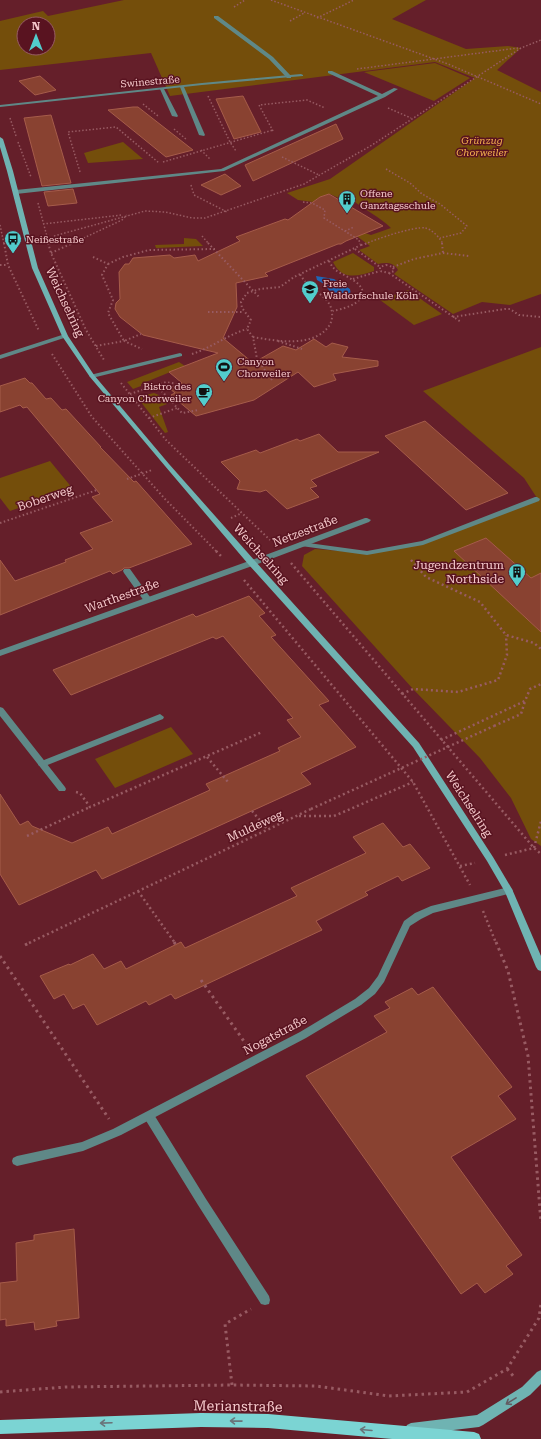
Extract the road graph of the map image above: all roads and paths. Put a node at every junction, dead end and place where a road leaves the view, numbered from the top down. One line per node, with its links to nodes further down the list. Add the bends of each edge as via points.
1 (245, 0): 4 (path)
2 (271, 0): 5 (path)
3 (354, 0): 7 (path)
4 (234, 7)
5 (304, 13): 7 (path); 8 (path)
6 (216, 17): 17 (street, via 271,58)
7 (317, 18): 11 (path)
8 (290, 21)
9 (541, 40): 10 (path)
10 (521, 48): 11 (path); 16 (path)
11 (435, 59): 12 (path); 14 (path)
12 (442, 62): 13 (path); 16 (path)
13 (438, 64)
14 (330, 72): 23 (street)
15 (301, 75): 17 (street, Swinestraße)
16 (477, 76): 24 (path); 30 (path)
17 (289, 77): 18 (street, Swinestraße)
18 (202, 84): 19 (street, Swinestraße); 37 (path)
19 (182, 87): 20 (street, Swinestraße); 34 (street)
20 (162, 89): 22 (street, Swinestraße); 29 (street)
21 (396, 89): 23 (street)
22 (129, 92): 25 (street, Swinestraße); 28 (path)
23 (383, 96): 27 (street)
24 (541, 104)
25 (3, 105): 50 (path)
26 (386, 107): 30 (path)
27 (342, 115): 33 (path, via 307,100 259,105); 38 (street)
28 (158, 116)
29 (175, 116)
30 (412, 118): 47 (path)
31 (170, 126): 36 (path)
32 (279, 128): 33 (path)
33 (272, 130): 37 (path); 38 (path)
34 (202, 135)
35 (0, 139): 51 (street, Weichselring)
36 (188, 140)
37 (230, 142): 40 (path); 41 (path)
38 (280, 143): 41 (street)
39 (197, 147): 40 (path)
40 (202, 151): 43 (path); 46 (path)
41 (243, 161): 46 (street)
42 (291, 162): 47 (path)
43 (159, 163): 44 (path); 48 (path, via 116,127 68,132)
44 (153, 164)
45 (386, 169): 62 (path, via 440,204 467,226 461,232)
46 (222, 170): 50 (street)
47 (319, 176): 53 (path)
48 (82, 177)
49 (192, 189): 53 (path, via 194,195)
50 (35, 190): 51 (street); 55 (path)
51 (16, 192): 89 (street, Weichselring, via 35,268)
52 (303, 202): 58 (path, via 312,202 325,210 324,218)
53 (227, 212): 54 (path, via 205,218 154,211)
54 (129, 214): 55 (path); 60 (path); 66 (path, via 122,220)
55 (43, 224): 66 (path)
56 (0, 225): 59 (path)
57 (354, 227): 58 (path)
58 (345, 231): 63 (path, via 359,240)
59 (1, 235): 73 (path)
60 (54, 236)
61 (202, 236): 64 (path)
62 (440, 238): 63 (path, via 426,228 415,228); 67 (path)
63 (361, 245): 65 (path)
64 (215, 249): 71 (path, via 149,250); 80 (path)
65 (355, 249): 70 (path); 75 (path)
66 (51, 253): 94 (path, via 86,330)
67 (443, 253): 68 (path); 74 (path, via 414,259)
68 (469, 256)
69 (93, 257): 71 (path)
70 (329, 261): 78 (path); 79 (path, via 334,269)
71 (108, 264): 88 (path, via 102,275 113,300 108,313 124,341)
72 (0, 265): 73 (path)
73 (8, 265): 93 (path)
74 (393, 267): 75 (path); 77 (path, via 394,271)
75 (380, 268): 76 (path)
76 (380, 271): 77 (path); 79 (path)
77 (389, 273): 85 (path)
78 (300, 274): 80 (path, via 280,287); 84 (path, via 304,283 322,295)
79 (353, 279): 84 (path, via 361,288 361,298 353,306)
80 (253, 291): 81 (path); 83 (path, via 247,293 241,302)
81 (260, 298)
82 (208, 312): 83 (path)
83 (244, 312): 90 (path, via 251,320 248,329)
84 (333, 312): 91 (path, via 330,323 322,334 306,339)
85 (453, 317): 86 (path, via 505,309 518,315); 87 (path)
86 (541, 317)
87 (461, 322)
88 (141, 334)
89 (65, 336): 93 (street); 99 (street, Weichselring)
90 (253, 337): 91 (path); 100 (path, via 257,359)
91 (276, 340): 95 (path)
92 (117, 342): 94 (path)
93 (44, 343): 97 (street); 108 (path, via 92,417)
94 (96, 346): 98 (path)
95 (302, 349)
96 (180, 355): 98 (street)
97 (0, 357)
98 (112, 372): 99 (street); 103 (path)
99 (92, 376): 107 (street, Weichselring)
100 (272, 380)
101 (177, 384): 102 (path, via 166,382)
102 (156, 385): 103 (path); 104 (path)
103 (130, 394): 106 (path)
104 (177, 408): 105 (path, via 182,413); 106 (path)
105 (198, 410)
106 (149, 418): 116 (path, via 166,440)
107 (166, 465): 108 (path); 117 (street, Weichselring)
108 (143, 473): 109 (path); 118 (path)
109 (126, 479)
110 (96, 490): 113 (path, Boberweg)
111 (537, 498): 115 (street, via 423,543)
112 (366, 520): 114 (street, Netzestraße)
113 (0, 523)
114 (301, 544): 115 (street, via 367,553); 116 (street, Netzestraße)
115 (400, 547): 121 (path, via 426,577 480,602)
116 (282, 551): 117 (street, Netzestraße); 125 (path)
117 (252, 563): 118 (street, Warthestraße); 145 (street, Weichselring, via 416,745)
118 (234, 569): 120 (street, Warthestraße); 134 (path)
119 (127, 571): 120 (street)
120 (147, 599): 123 (street, Warthestraße)
121 (506, 635): 122 (path, via 534,643); 125 (path, via 507,654 498,680 458,692 413,689)
122 (541, 649)
123 (0, 653)
124 (541, 684): 126 (path, via 530,689)
125 (402, 694): 130 (path)
126 (525, 700): 130 (path); 138 (path, Muldeweg, bridge, via 521,714)
127 (0, 710): 132 (street)
128 (160, 717): 132 (street)
129 (262, 732): 131 (path)
130 (441, 740): 142 (path)
131 (207, 756): 133 (path); 136 (path)
132 (42, 764): 135 (street)
133 (228, 782)
134 (413, 782): 138 (path, via 334,816); 146 (path)
135 (62, 789): 136 (path, via 80,793)
136 (90, 807): 141 (path)
137 (252, 811): 140 (path)
138 (298, 816): 140 (path, Muldeweg)
139 (541, 821): 142 (path)
140 (268, 830): 144 (path, Muldeweg)
141 (27, 836)
142 (534, 848): 143 (path)
143 (541, 854)
144 (138, 891): 147 (path, Muldeweg); 148 (path)
145 (508, 891): 146 (street, Nogatstraße); 150 (street, Weichselring)
146 (477, 899): 152 (street, Nogatstraße, via 431,910 407,924 381,979 372,992 309,1032); 156 (path, via 508,971 528,1056)
147 (25, 945)
148 (176, 945)
149 (0, 956): 154 (path)
150 (541, 967)
151 (201, 980): 152 (path)
152 (257, 1060): 153 (street, Nogatstraße)
153 (149, 1116): 154 (street, Nogatstraße); 157 (street)
154 (117, 1132): 155 (street, Nogatstraße, via 83,1146)
155 (16, 1161)
156 (541, 1223)
157 (265, 1300): 160 (path, via 225,1324)
158 (541, 1303): 160 (path, via 539,1318 507,1369 467,1392 389,1396 316,1386)
159 (541, 1376): 163 (street, one-way to 163, via 526,1391 479,1421)
160 (232, 1385): 161 (path, via 66,1387)
161 (0, 1392)
162 (0, 1427): 163 (main road, Merianstraße, one-way to 162, via 268,1421 201,1420)
163 (388, 1431): 164 (main road, Merianstraße)
164 (474, 1439)

